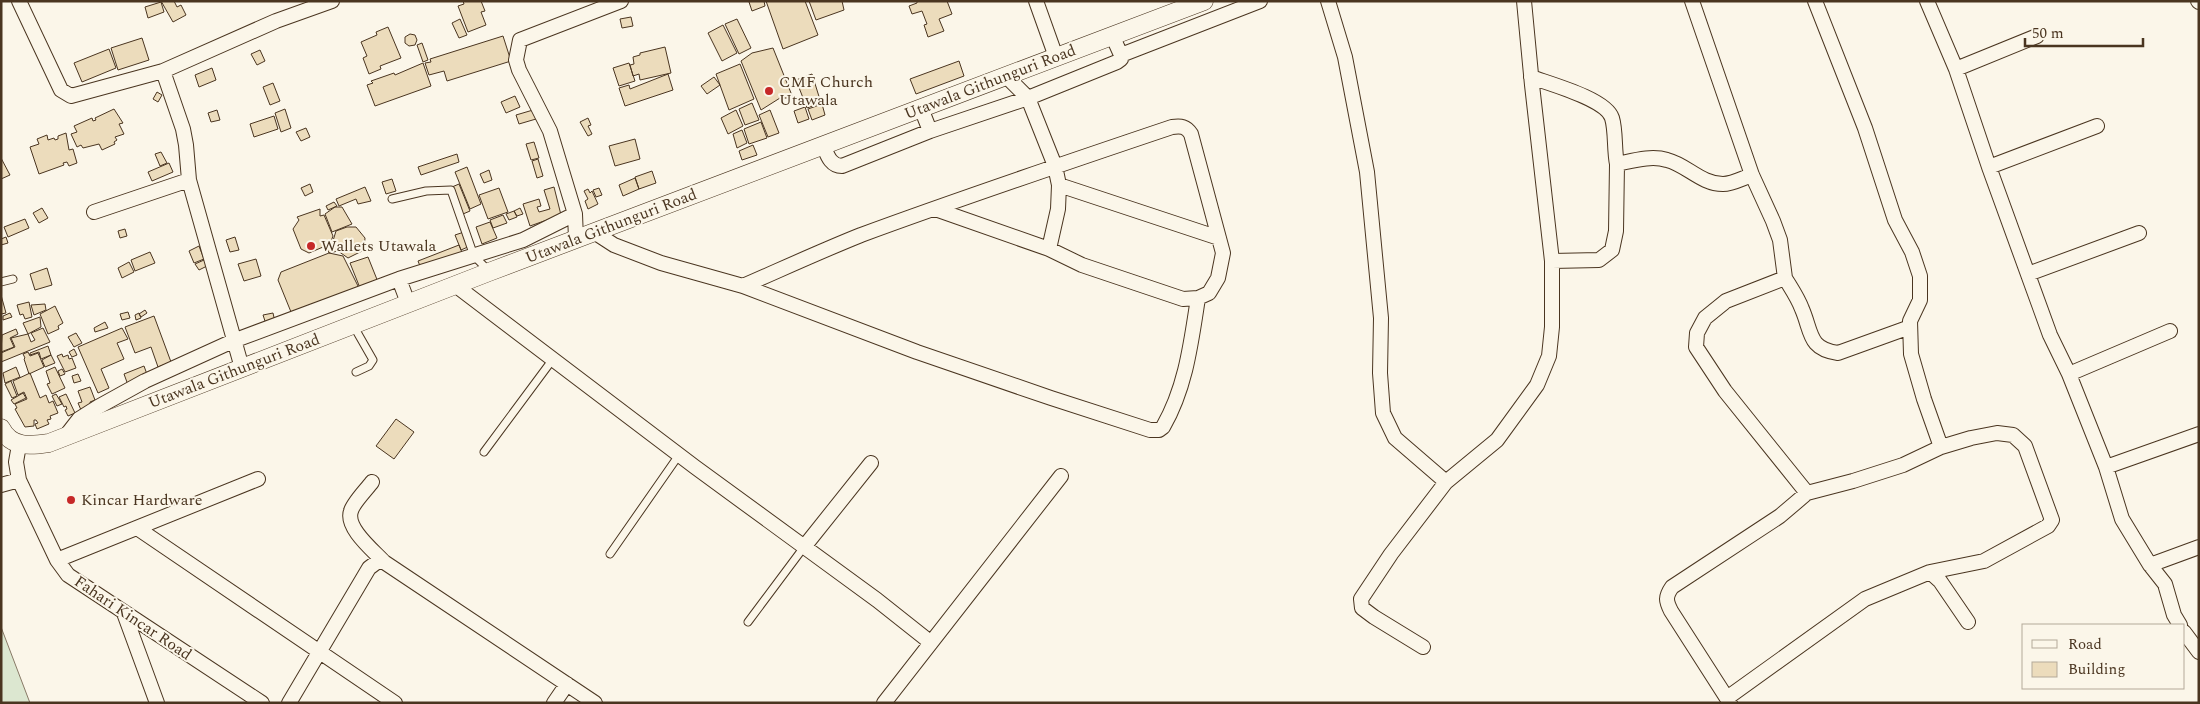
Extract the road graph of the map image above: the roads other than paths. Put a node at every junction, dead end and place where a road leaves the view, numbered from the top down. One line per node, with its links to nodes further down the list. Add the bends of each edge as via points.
1 (19, 1): 18 (street, via 61,90 70,96)
2 (332, 1): 18 (street, via 276,21)
3 (621, 1): 12 (street)
4 (1036, 1): 16 (street)
5 (1204, 1): 13 (street, Utawala Githunguri Road)
6 (1260, 1): 15 (street)
7 (1328, 1): 78 (street, via 1345,57 1368,172 1381,318 1380,373 1384,413 1395,438)
8 (1524, 1): 20 (street)
9 (1692, 1): 29 (street)
10 (1815, 1): 56 (street, via 1865,128 1895,220 1920,276 1920,300)
11 (1927, 1): 17 (street)
12 (588, 7): 35 (street, via 520,40 516,60 550,131)
13 (1112, 35): 15 (street); 16 (street, Utawala Githunguri Road)
14 (2037, 36): 17 (street)
15 (1121, 55): 21 (street, via 1117,62)
16 (1056, 57): 19 (street, Utawala Githunguri Road)
17 (1956, 69): 28 (street)
18 (163, 70): 30 (street, via 183,129)
19 (1006, 76): 21 (street); 22 (street, Utawala Githunguri Road)
20 (1531, 77): 26 (street, via 1606,109 1612,118); 44 (street)
21 (1028, 98): 24 (street); 27 (street)
22 (921, 108): 24 (street); 25 (street, Utawala Githunguri Road)
23 (2097, 126): 28 (street)
24 (930, 131): 25 (street, via 842,166 832,164)
25 (822, 145): 36 (street, Utawala Githunguri Road)
26 (1617, 164): 29 (street, via 1664,159 1683,165 1708,182 1724,184); 44 (street, via 1616,231 1612,250 1599,260)
27 (1055, 166): 31 (street); 33 (street); 38 (street, via 1172,127 1187,128)
28 (1989, 167): 46 (street)
29 (1752, 175): 47 (street, via 1780,240)
30 (189, 180): 34 (street); 58 (street)
31 (1059, 185): 38 (street); 41 (street, via 1058,209)
32 (392, 199): 42 (lane, via 426,191 451,190)
33 (935, 209): 41 (street); 52 (street, via 860,236)
34 (94, 212)
35 (575, 214): 39 (street); 40 (street)
36 (594, 232): 40 (street, Utawala Githunguri Road); 52 (street, via 614,245 661,263)
37 (2139, 233): 46 (street)
38 (1220, 238): 53 (street, via 1223,253 1218,278 1209,293)
39 (523, 240): 42 (street); 43 (street)
40 (576, 240): 43 (street, Utawala Githunguri Road)
41 (1049, 249): 53 (street, via 1082,265 1183,299)
42 (474, 256): 45 (lane); 49 (street)
43 (528, 257): 45 (street, Utawala Githunguri Road)
44 (1552, 261): 78 (street, via 1549,356 1537,385 1497,440)
45 (489, 272): 51 (street, Utawala Githunguri Road)
46 (2028, 274): 62 (street, via 2050,335)
47 (1785, 278): 56 (street, via 1802,308 1812,340 1825,351 1838,353); 80 (street, via 1726,301 1705,318 1697,333 1696,347 1725,391)
48 (13, 279): 50 (lane)
49 (399, 279): 54 (street); 58 (street)
50 (1, 282)
51 (455, 285): 54 (street, Utawala Githunguri Road); 59 (street)
52 (743, 286): 53 (street, via 918,352 1150,430 1163,427 1179,396)
53 (1198, 298)
54 (408, 303): 55 (street, Utawala Githunguri Road)
55 (353, 325): 60 (street, Utawala Githunguri Road); 61 (lane, via 372,360 369,366)
56 (1910, 326): 69 (street, via 1911,354)
57 (2170, 332): 62 (street)
58 (233, 341): 60 (street); 63 (street)
59 (553, 359): 70 (lane); 71 (street)
60 (242, 368): 64 (street, Utawala Githunguri Road)
61 (356, 372)
62 (2069, 374): 73 (street)
63 (157, 376): 64 (street); 67 (street, via 79,418)
64 (165, 398): 67 (street, Utawala Githunguri Road)
65 (1, 428): 68 (street, via 5,436)
66 (2199, 434): 73 (street)
67 (65, 437): 68 (street, Utawala Githunguri Road, via 42,444)
68 (19, 445): 76 (street, Fahari Kincar Road, via 16,462)
69 (1941, 447): 80 (street, via 1903,465); 88 (street, via 1997,433 2013,435 2025,446 2052,520 2048,526 1984,561)
70 (484, 452)
71 (679, 455): 82 (street); 84 (lane)
72 (870, 463): 82 (street)
73 (2106, 467): 87 (street, via 2122,519)
74 (1061, 476): 94 (street)
75 (258, 479): 81 (street)
76 (19, 480): 79 (street); 85 (street, Fahari Kincar Road)
77 (372, 482): 86 (street, via 351,511 351,520 357,534)
78 (1446, 482): 95 (street, via 1361,599 1362,608 1374,618)
79 (1, 485)
80 (1807, 493): 99 (street, via 1780,516 1682,579 1666,595 1670,612)
81 (137, 528): 85 (street); 96 (street)
82 (804, 547): 90 (lane); 94 (street)
83 (2199, 548): 87 (street)
84 (610, 554)
85 (57, 560): 89 (street, Fahari Kincar Road, via 68,575)
86 (384, 562): 96 (street, via 377,562 369,568); 98 (street)
87 (2150, 565): 92 (street, via 2165,584)
88 (1930, 572): 91 (street, via 1940,581); 99 (street, via 1865,599)
89 (124, 613): 100 (street); 101 (street, Fahari Kincar Road)
90 (748, 622)
91 (1968, 622)
92 (2179, 624)
93 (2185, 633): 97 (street)
94 (930, 642): 106 (street)
95 (1423, 647)
96 (319, 652): 102 (street); 103 (street)
97 (2199, 652)
98 (567, 684): 104 (street); 105 (street)
99 (1728, 700)
100 (157, 703)
101 (262, 703)
102 (289, 703)
103 (395, 703)
104 (554, 703)
105 (596, 703)
106 (884, 703)

